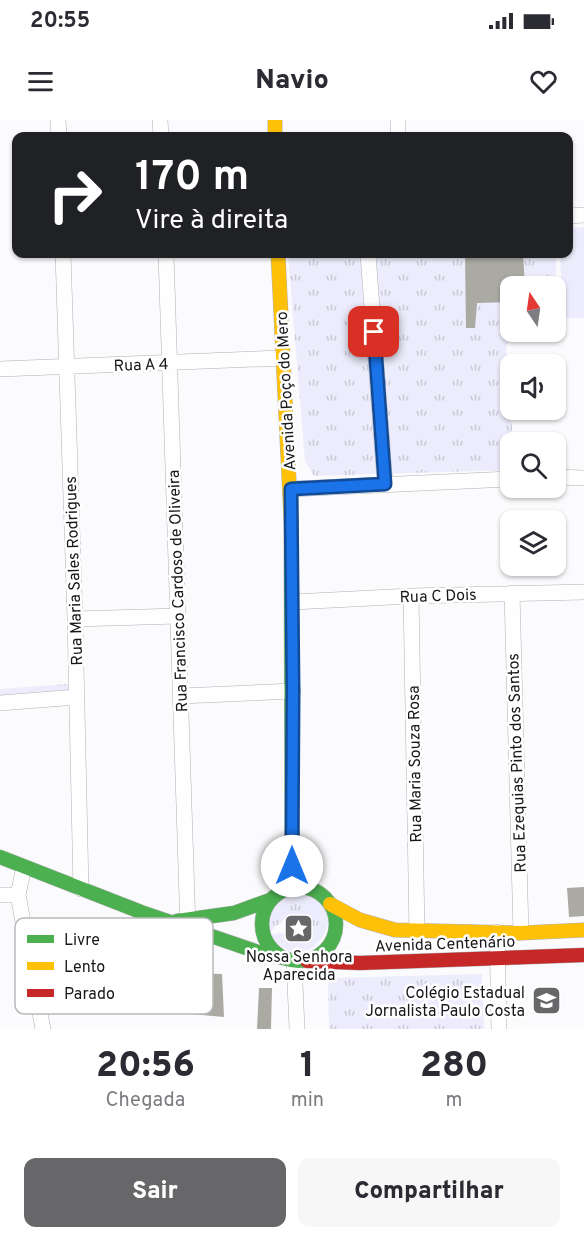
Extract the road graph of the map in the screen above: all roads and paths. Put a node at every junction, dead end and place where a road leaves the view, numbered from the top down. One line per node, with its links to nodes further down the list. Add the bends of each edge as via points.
1 (63, 258): 7 (street, Rua Maria Sales Rodrigues)
2 (166, 258): 6 (street, Rua Francisco Cardoso de Oliveira)
3 (278, 258): 5 (main road, Avenida Poço do Mero)
4 (368, 258): 12 (street)
5 (282, 358): 6 (street, Rua A 4); 13 (main road, Avenida Poço do Mero)
6 (171, 363): 7 (street, Rua A 4); 18 (street, Rua Francisco Cardoso de Oliveira)
7 (66, 366): 8 (street, Rua A 4); 19 (street, Rua Maria Sales Rodrigues)
8 (0, 369)
9 (566, 477): 10 (street)
10 (584, 478)
11 (500, 479): 12 (street)
12 (385, 484): 13 (street)
13 (291, 489): 17 (main road, Avenida Poço do Mero)
14 (584, 592): 15 (street, Rua C Dois)
15 (512, 593): 16 (street, Rua C Dois); 39 (street, Rua Ezequias Pinto dos Santos)
16 (411, 596): 17 (street, Rua C Dois); 37 (street, Rua Maria Souza Rosa)
17 (292, 602): 20 (main road, Avenida Poço do Mero)
18 (178, 616): 19 (street); 21 (street, Rua Francisco Cardoso de Oliveira)
19 (75, 620): 22 (street, Rua Maria Sales Rodrigues)
20 (293, 691): 21 (street); 26 (main road, Avenida Poço do Mero)
21 (181, 696): 34 (street, Rua Francisco Cardoso de Oliveira)
22 (76, 697): 23 (street); 27 (street, Rua Maria Sales Rodrigues)
23 (0, 703)
24 (0, 857): 25 (main road)
25 (24, 867): 27 (main road); 29 (street)
26 (292, 888): 30 (main road); 31 (main road, via 313,890)
27 (81, 889): 33 (main road)
28 (0, 895): 29 (street)
29 (18, 895): 32 (street)
30 (270, 900): 35 (main road); 43 (main road, via 261,921 266,943 273,952)
31 (330, 904): 37 (main road, Avenida Centenário, via 360,921); 43 (main road, via 336,927 327,948 318,956)
32 (22, 918)
33 (159, 918)
34 (187, 918)
35 (213, 918)
36 (584, 930): 39 (main road, Avenida Centenário)
37 (417, 932): 38 (main road, Avenida Centenário)
38 (497, 932): 39 (main road, Avenida Centenário); 42 (street)
39 (521, 933)
40 (213, 934): 43 (main road, Avenida Centenário, via 261,953)
41 (584, 955): 42 (main road, Avenida Centenário)
42 (497, 959): 43 (main road, Avenida Centenário, via 360,963); 47 (street)
43 (295, 960): 46 (street)
44 (41, 1014): 45 (street)
45 (44, 1029)
46 (297, 1029)
47 (499, 1029)

